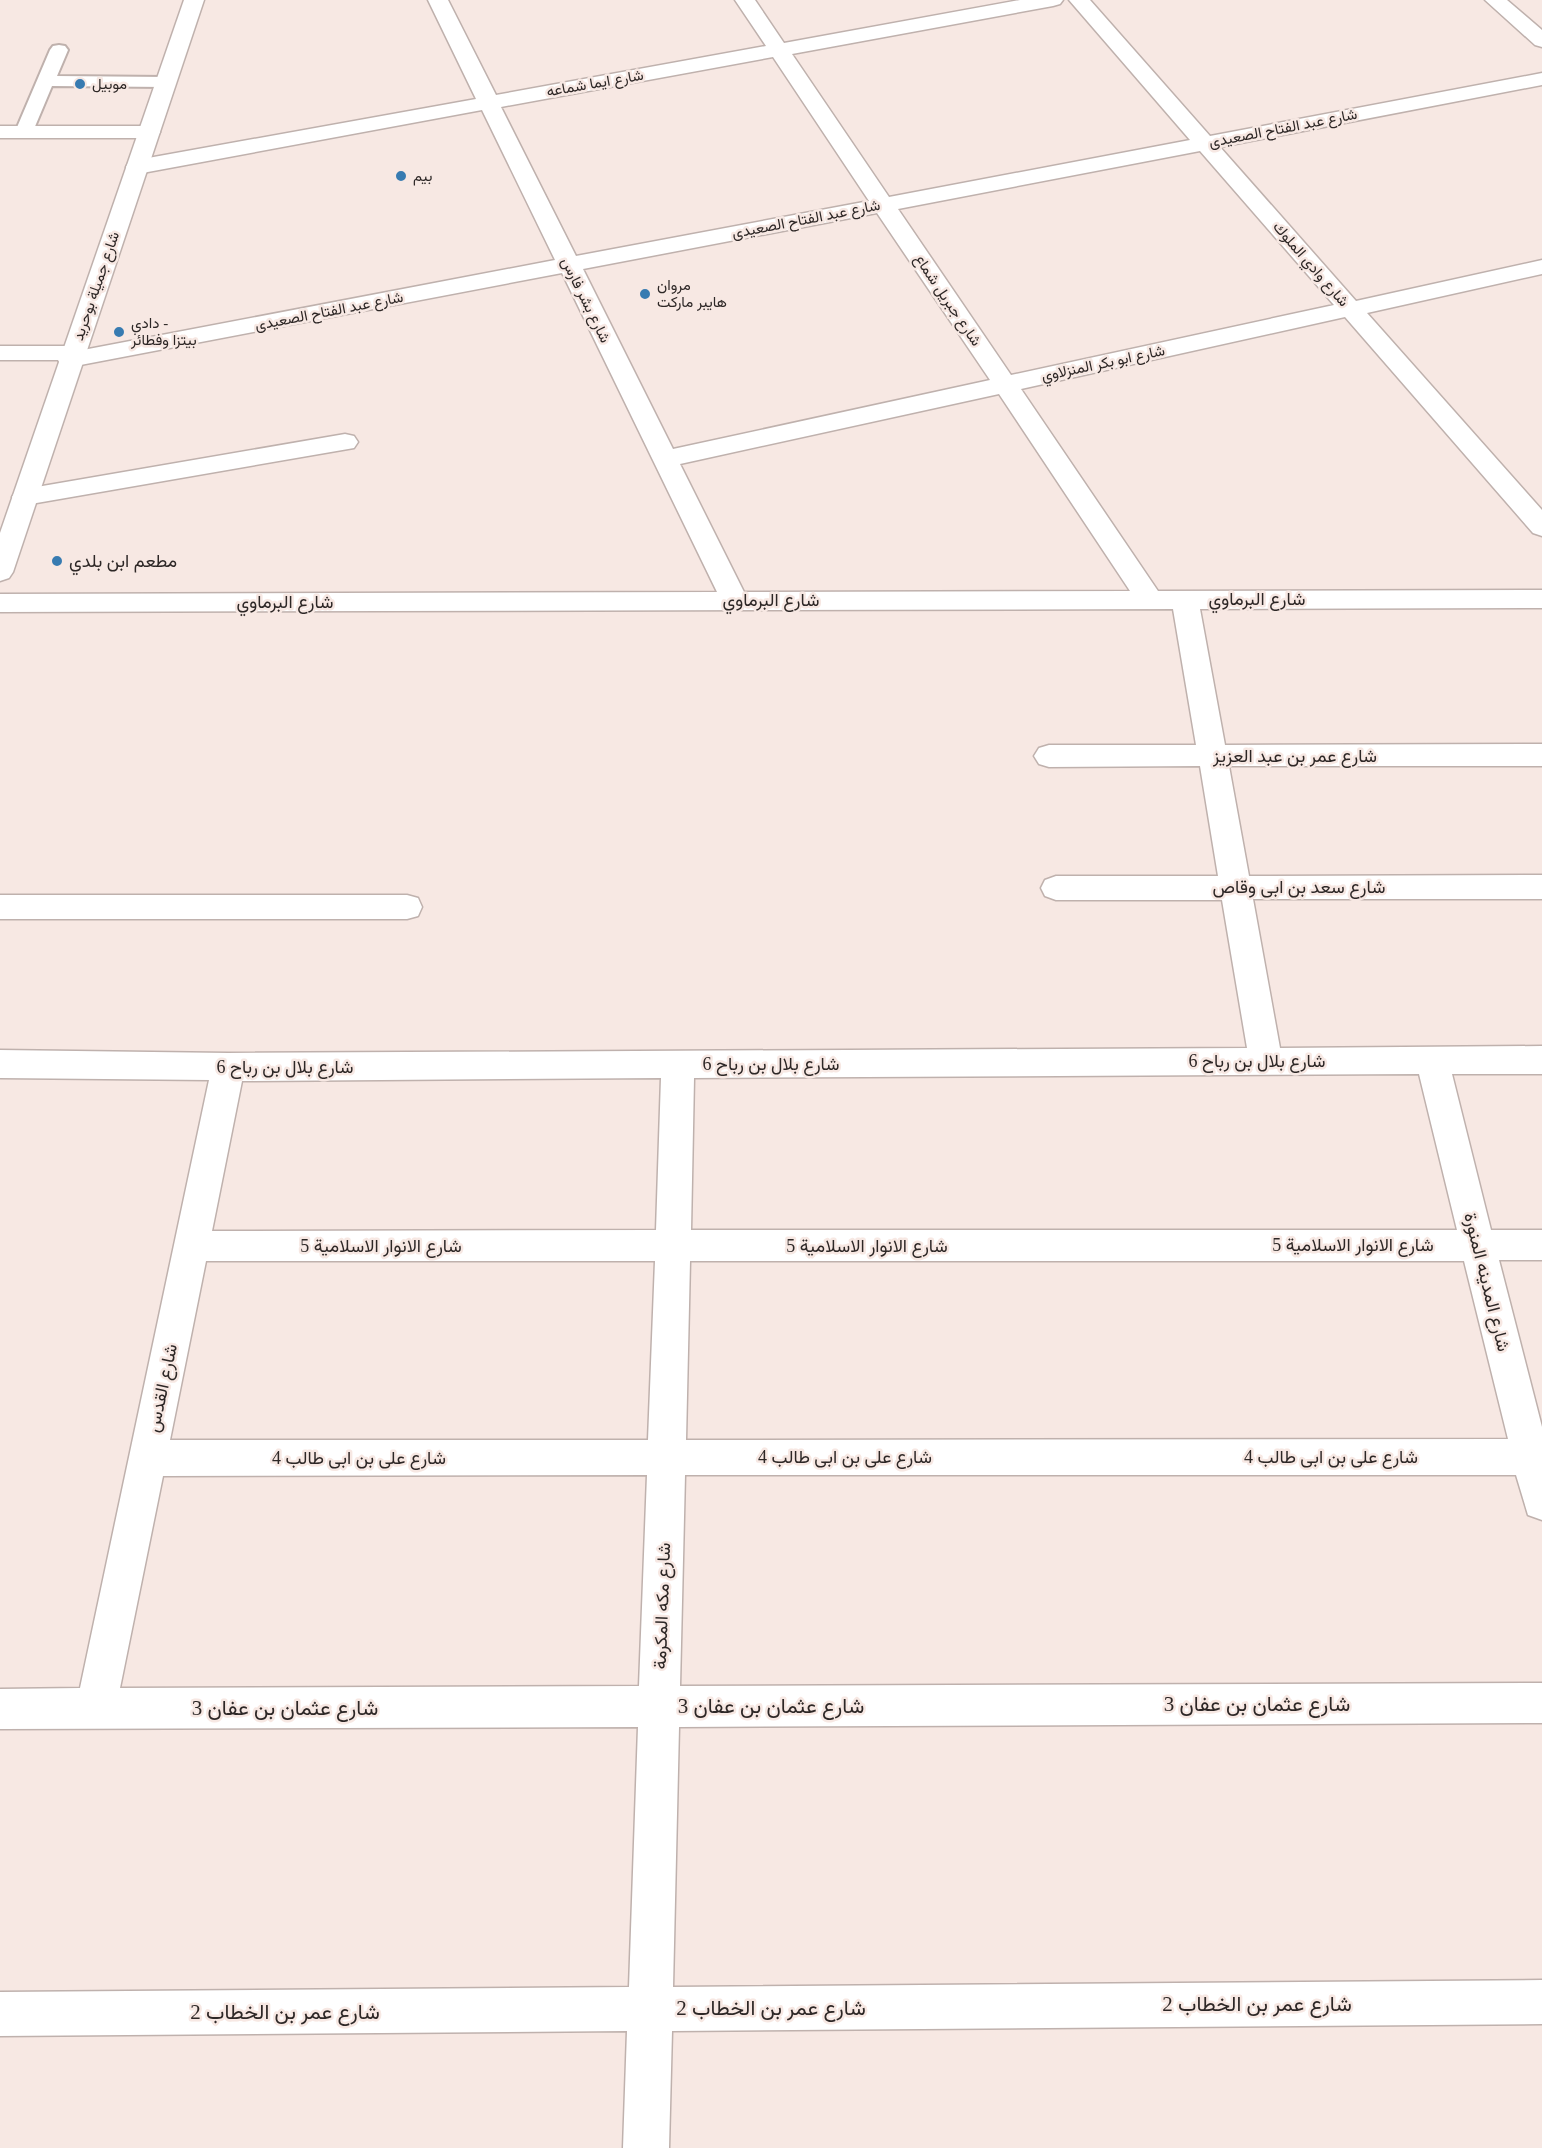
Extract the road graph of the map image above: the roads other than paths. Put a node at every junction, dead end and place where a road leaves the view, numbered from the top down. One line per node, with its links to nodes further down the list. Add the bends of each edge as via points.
1 (194, 0): 12 (street, شارع جميلة بوحريد)
2 (438, 0): 13 (street, شارع بشر فارس)
3 (745, 0): 9 (street, شارع جبريل شماع)
4 (1053, 0): 9 (street, شارع ايما شماعه)
5 (1079, 0): 17 (street, شارع وادي الملوك)
6 (1495, 0): 7 (street)
7 (1542, 41)
8 (59, 50): 11 (lane)
9 (779, 50): 13 (street, شارع ايما شماعه); 19 (street, شارع جبريل شماع)
10 (1542, 79): 17 (street, شارع عبد الفتاح الصعيدى)
11 (46, 81): 12 (lane); 15 (lane)
12 (166, 81): 16 (street, شارع جميلة بوحريد)
13 (488, 103): 18 (street, شارع ايما شماعه); 20 (street, شارع بشر فارس)
14 (0, 132): 15 (street)
15 (24, 132): 16 (street)
16 (149, 132): 18 (street, شارع جميلة بوحريد)
17 (1205, 143): 19 (street, شارع عبد الفتاح الصعيدى); 22 (street, شارع وادي الملوك)
18 (137, 167): 24 (street, شارع جميلة بوحريد)
19 (884, 205): 20 (street, شارع عبد الفتاح الصعيدى); 25 (street, شارع جبريل شماع)
20 (569, 265): 24 (street, شارع عبد الفتاح الصعيدى); 27 (street, شارع بشر فارس)
21 (1542, 267): 22 (street, شارع ابو بكر المنزلاوي)
22 (1351, 309): 25 (street, شارع ابو بكر المنزلاوي); 29 (street, شارع وادي الملوك)
23 (0, 352): 24 (street, شارع عبد الفتاح الصعيدى)
24 (72, 357): 28 (street, شارع جميلة بوحريد)
25 (1005, 385): 27 (street, شارع ابو بكر المنزلاوي); 31 (street, شارع جبريل شماع)
26 (345, 442): 28 (street)
27 (665, 459): 34 (street, شارع بشر فارس)
28 (25, 497): 30 (street, شارع جميلة بوحريد)
29 (1540, 522)
30 (0, 572)
31 (1150, 599): 32 (street, شارع البرماوي); 34 (street, شارع البرماوي)
32 (1185, 599): 33 (street, شارع البرماوي); 38 (street)
33 (1542, 599)
34 (735, 600): 35 (street, شارع البرماوي)
35 (0, 603)
36 (1542, 755): 38 (street, شارع عمر بن عبد العزيز)
37 (1049, 756): 38 (street, شارع عمر بن عبد العزيز)
38 (1212, 756): 41 (street)
39 (1542, 886): 41 (street, شارع سعد بن ابى وقاص)
40 (1056, 888): 41 (street, شارع سعد بن ابى وقاص)
41 (1235, 888): 45 (street)
42 (0, 907): 43 (street)
43 (407, 907)
44 (1542, 1060): 46 (street, شارع بلال بن رباح 6)
45 (1266, 1061): 46 (street, شارع بلال بن رباح 6); 48 (street, شارع بلال بن رباح 6)
46 (1432, 1061): 50 (street, شارع المدينه المنورة)
47 (0, 1064): 49 (street, شارع بلال بن رباح 6)
48 (678, 1064): 49 (street, شارع بلال بن رباح 6); 53 (street, شارع مكه المكرمة)
49 (228, 1067): 52 (street, شارع القدس)
50 (1478, 1245): 51 (street, شارع الانوار الاسلامية 5); 53 (street, شارع الانوار الاسلامية 5); 55 (street, شارع المدينه المنورة)
51 (1542, 1245)
52 (192, 1246): 53 (street, شارع الانوار الاسلامية 5); 56 (street, شارع القدس)
53 (673, 1246): 54 (street, شارع مكه المكرمة)
54 (666, 1457): 55 (street, شارع على بن ابى طالب 4); 56 (street, شارع على بن ابى طالب 4); 59 (street, شارع مكه المكرمة)
55 (1536, 1457): 57 (street, شارع المدينه المنورة)
56 (148, 1458): 60 (street, شارع القدس)
57 (1542, 1502)
58 (1542, 1704): 59 (street, شارع عثمان بن عفان 3)
59 (659, 1706): 60 (street, شارع عثمان بن عفان 3); 63 (street, شارع مكه المكرمة)
60 (96, 1708): 61 (street, شارع عثمان بن عفان 3)
61 (0, 1709)
62 (1542, 2002): 63 (street, شارع عمر بن الخطاب 2)
63 (650, 2009): 64 (street, شارع عمر بن الخطاب 2); 65 (street, شارع مكه المكرمة)
64 (0, 2014)
65 (646, 2148)

